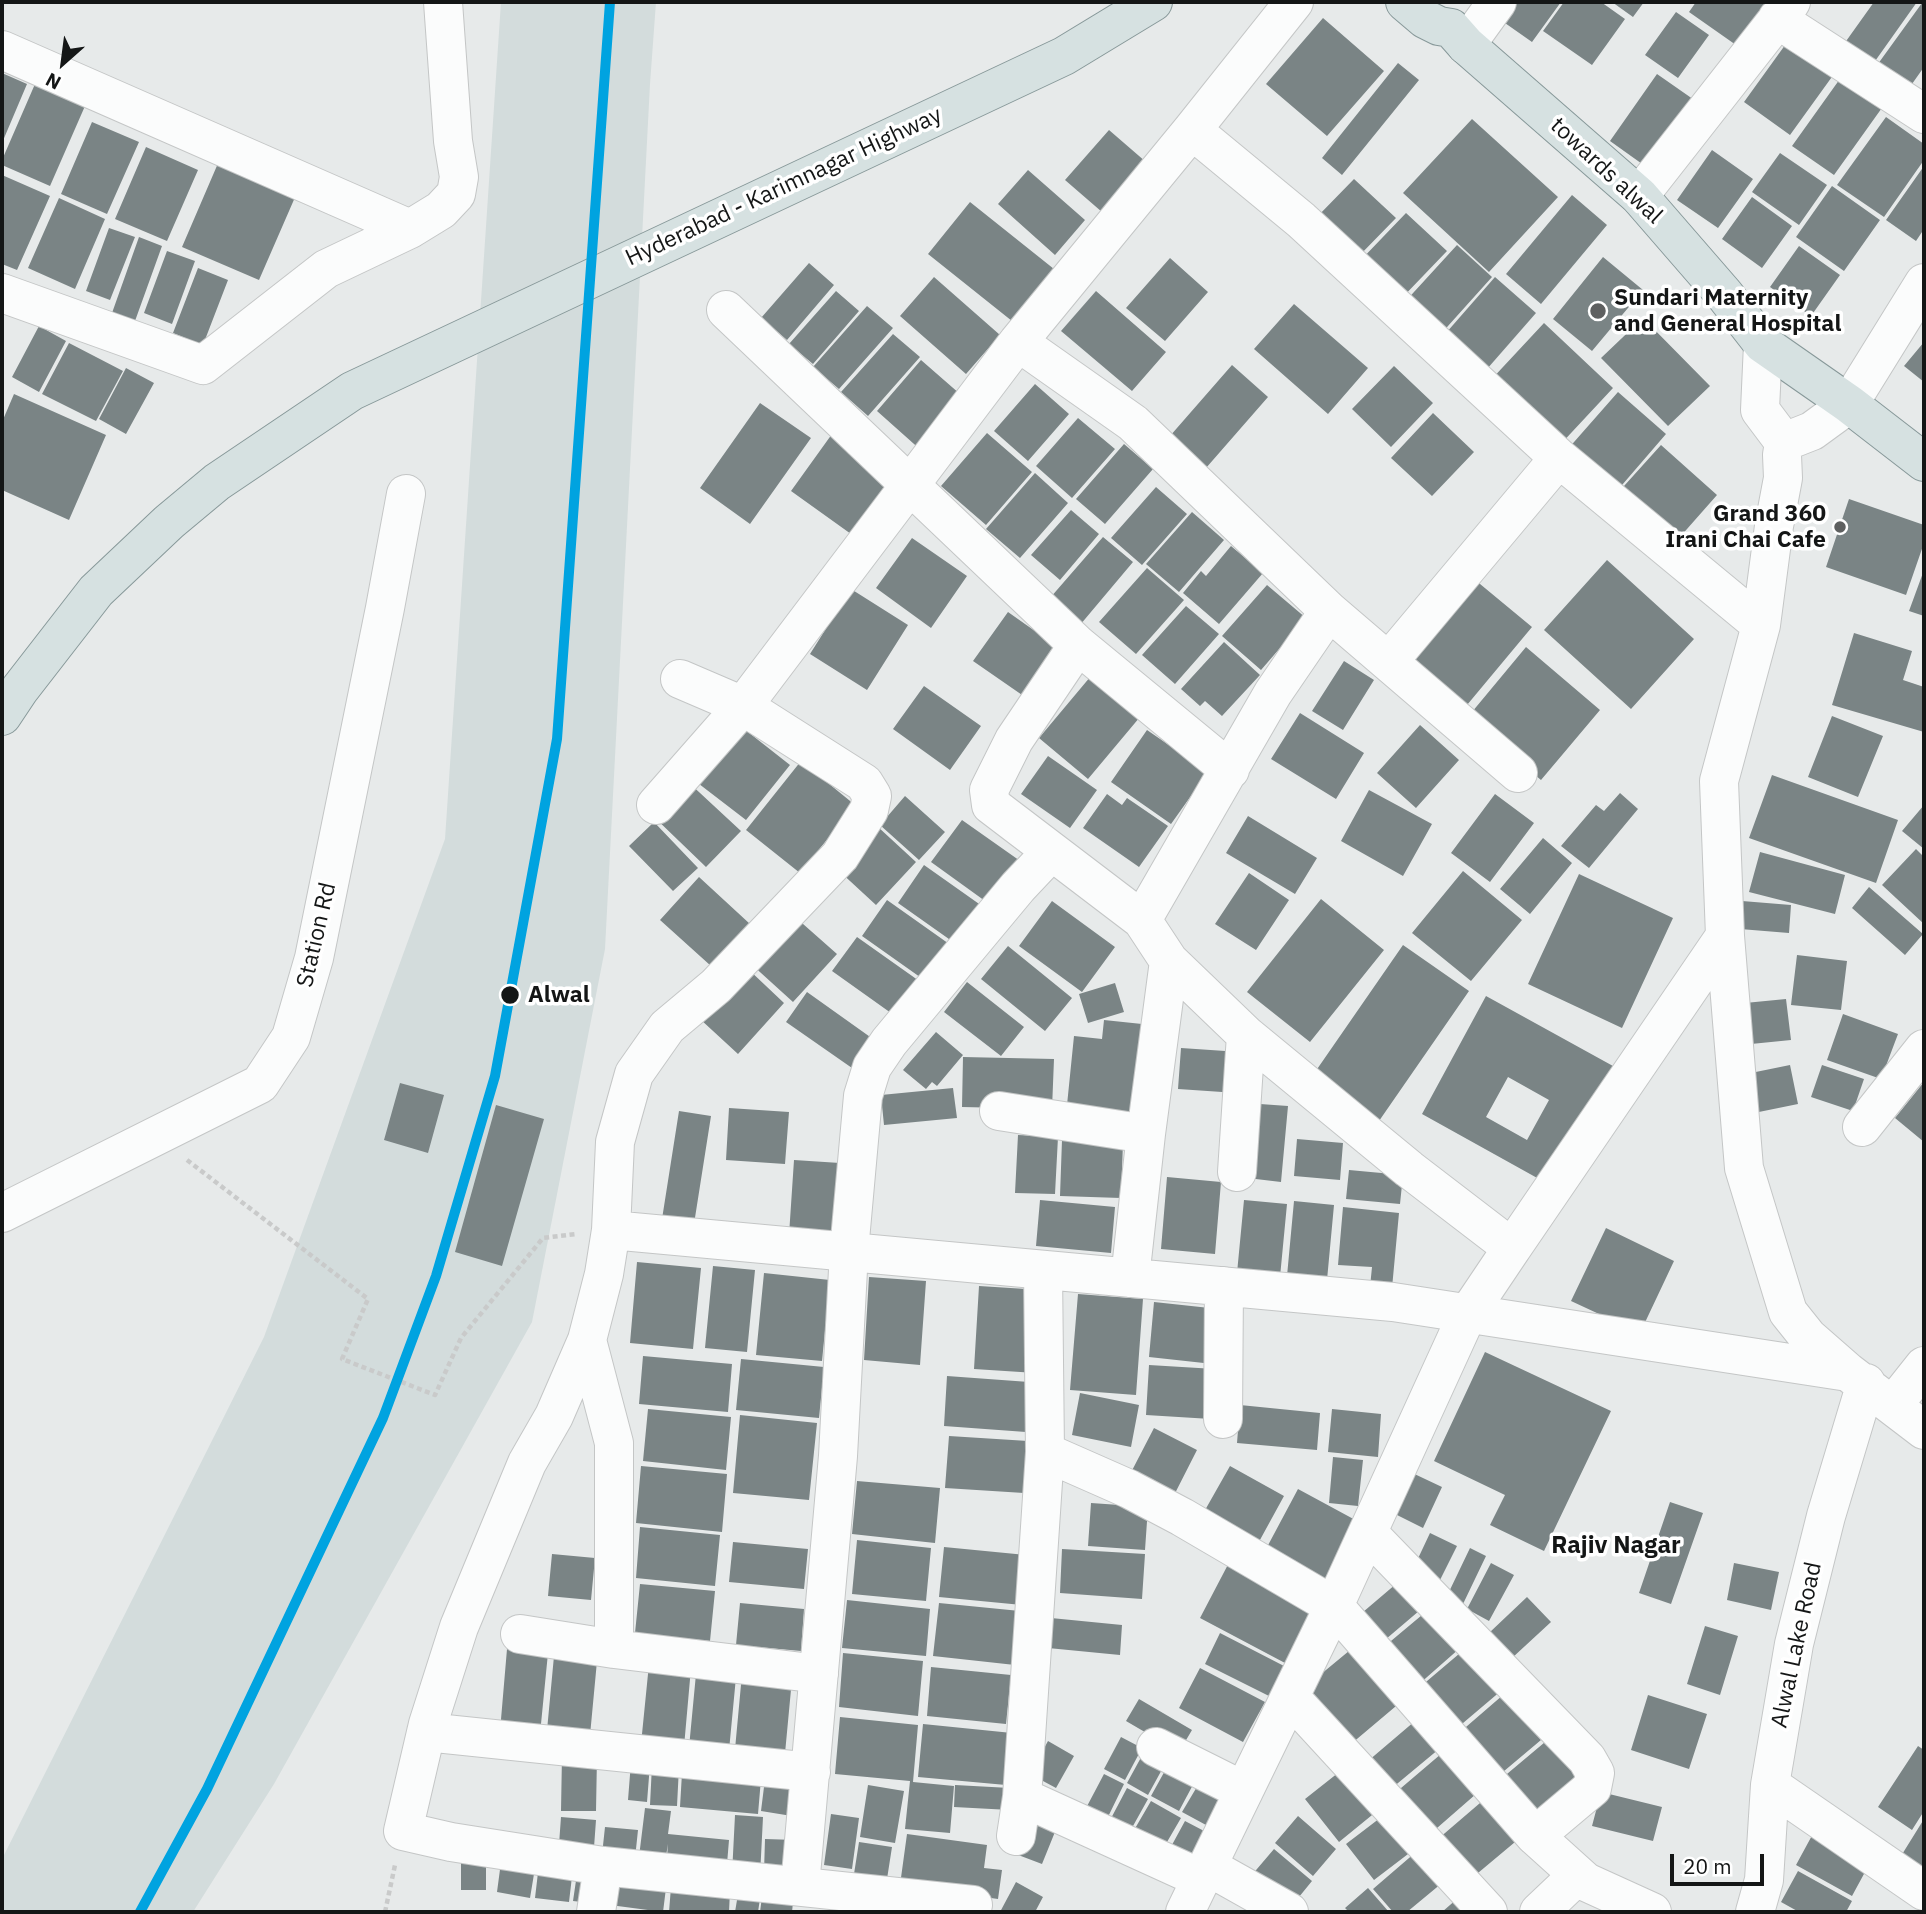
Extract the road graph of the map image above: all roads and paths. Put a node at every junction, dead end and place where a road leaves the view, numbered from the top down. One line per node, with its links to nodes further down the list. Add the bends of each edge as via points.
1 (443, 2): 12 (street, via 459,177 456,194 441,210)
2 (1153, 2): 30 (main road, Hyderabad - Karimnagar Highway, via 1064,56 352,391 217,482 169,522 96,592)
3 (1294, 2): 10 (street)
4 (1405, 2): 7 (main road, towards alwal, via 1439,26)
5 (1497, 2): 7 (street)
6 (1784, 10): 9 (street); 11 (street)
7 (1453, 25): 11 (main road, towards alwal)
8 (2, 50): 12 (street)
9 (1924, 114)
10 (1192, 130): 16 (street); 20 (street, via 1301,220)
11 (1639, 197): 17 (main road, towards alwal)
12 (410, 229): 14 (street, via 326,269 203,365)
13 (1924, 283): 18 (street)
14 (5, 303)
15 (726, 310): 22 (street)
16 (1018, 342): 22 (street); 24 (street, via 1133,423)
17 (1763, 344): 18 (main road, towards alwal); 19 (street, via 1760,410)
18 (1849, 404): 19 (street, via 1812,431); 21 (main road, towards alwal)
19 (1784, 442): 25 (street)
20 (1559, 458): 25 (street); 27 (street)
21 (1924, 462)
22 (909, 486): 26 (street); 29 (street)
23 (406, 494): 43 (street, Station Rd, via 314,958 291,1037 260,1084)
24 (1329, 611): 27 (street); 31 (street, via 1273,693)
25 (1761, 625): 36 (street, via 1719,781)
26 (1078, 645): 31 (street); 34 (street, via 1014,740 989,790 991,805)
27 (1389, 661): 32 (street)
28 (680, 679): 29 (street)
29 (743, 706): 33 (street); 46 (street, via 864,783 872,796 869,810 840,856 716,986 667,1027 634,1074 615,1142)
30 (2, 716)
31 (1230, 770): 35 (street)
32 (1518, 773)
33 (656, 806)
34 (1051, 852): 35 (street); 48 (street, via 889,1041 872,1067 863,1096)
35 (1142, 920): 37 (street)
36 (1725, 936): 47 (street); 55 (street, via 1744,1168 1788,1312 1808,1337)
37 (1169, 961): 38 (street); 42 (street)
38 (1247, 1035): 44 (street); 47 (street)
39 (1924, 1049): 41 (street)
40 (999, 1111): 42 (street)
41 (1862, 1127)
42 (1146, 1134): 50 (street)
43 (157, 1137): 45 (street, Station Rd); 46 (path, via 368,1299 342,1359 435,1395 461,1338 543,1238)
44 (1237, 1172)
45 (2, 1213)
46 (611, 1230): 48 (street); 53 (street)
47 (1512, 1248): 52 (street)
48 (849, 1251): 49 (street); 63 (street, via 838,1456)
49 (1043, 1270): 50 (street); 58 (street)
50 (1130, 1278): 51 (street)
51 (1224, 1286): 52 (street); 56 (street)
52 (1467, 1314): 55 (street); 59 (street)
53 (587, 1340): 62 (street, via 614,1443); 65 (street, via 495,1536 459,1627)
54 (1924, 1366): 55 (street)
55 (1869, 1387): 57 (street); 68 (street, Alwal Lake Road, via 1826,1516 1794,1644)
56 (1223, 1419)
57 (1924, 1430)
58 (1045, 1452): 60 (street, via 1182,1517); 70 (street)
59 (1368, 1533): 60 (street); 73 (street, via 1578,1749 1595,1773 1592,1788)
60 (1334, 1606): 64 (street); 73 (street)
61 (520, 1634): 62 (street)
62 (614, 1649): 63 (street)
63 (819, 1674): 67 (street)
64 (1290, 1697): 69 (street); 85 (street)
65 (426, 1732): 67 (street); 71 (street)
66 (1156, 1746): 69 (street)
67 (811, 1772): 77 (street)
68 (1770, 1786): 78 (street); 87 (street, Alwal Lake Road, via 1764,1880)
69 (1244, 1791): 75 (street)
70 (1022, 1797): 72 (street); 75 (street)
71 (403, 1831): 74 (street); 81 (path)
72 (1016, 1836)
73 (1535, 1836): 76 (street)
74 (603, 1866): 77 (street); 82 (street)
75 (1205, 1872): 83 (street); 84 (street)
76 (1577, 1876): 80 (street); 86 (street)
77 (800, 1886): 79 (street)
78 (1924, 1891)
79 (973, 1905)
80 (1632, 1909)
81 (385, 1912)
82 (596, 1912)
83 (1185, 1912)
84 (1289, 1912)
85 (1488, 1912)
86 (1539, 1912)
87 (1755, 1912)

